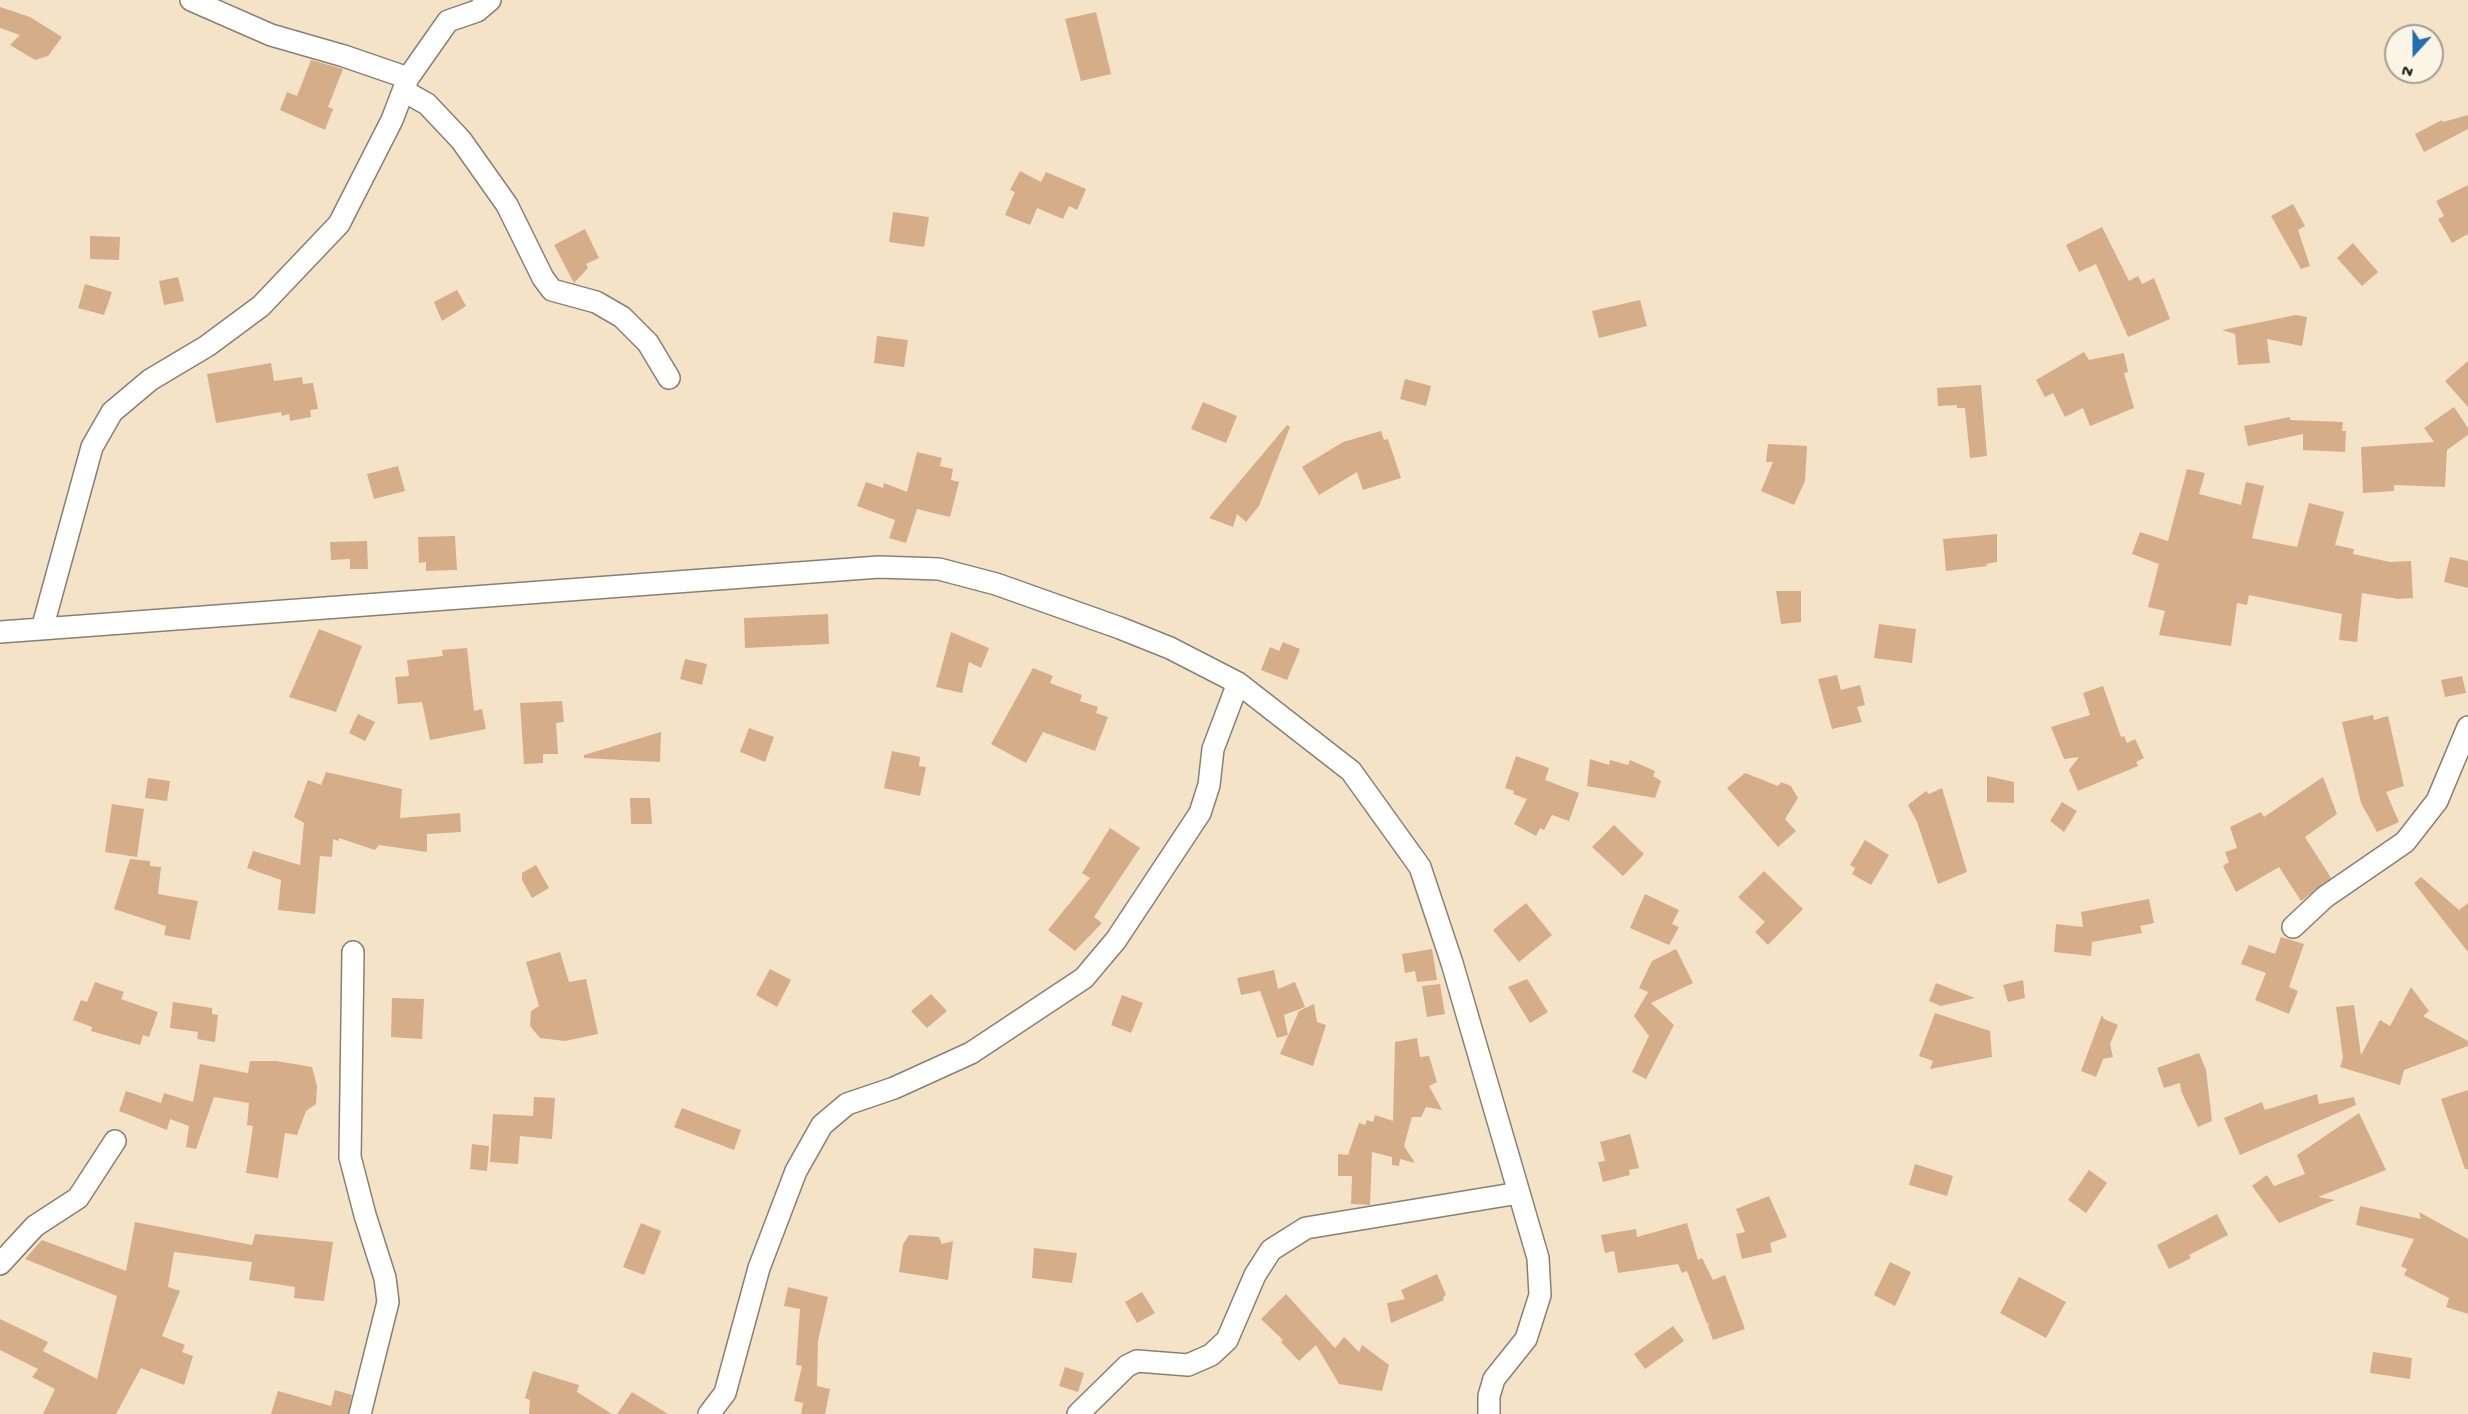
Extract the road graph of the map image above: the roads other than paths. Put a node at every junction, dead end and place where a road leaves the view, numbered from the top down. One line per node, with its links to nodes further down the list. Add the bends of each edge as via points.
1 (191, 0): 3 (street, via 271,35)
2 (490, 0): 3 (street, via 477,11 448,21)
3 (406, 84): 4 (street, via 461,140 507,205 552,290 596,302 622,317 648,343); 5 (street, via 339,224 261,306 207,346 150,380 112,412 92,447)
4 (669, 378)
5 (42, 629): 6 (street); 7 (street, via 879,567 939,568 1120,628)
6 (0, 632)
7 (1238, 683): 12 (street, via 1351,771 1420,867); 15 (street, via 1213,749 1209,785 1200,813 1116,940 1084,978 971,1053 894,1088 847,1104 822,1125 796,1171 759,1268 725,1393)
8 (2468, 728): 9 (street, via 2437,801 2405,842 2325,897)
9 (2293, 927)
10 (353, 952): 14 (street, via 350,1157 386,1278 388,1302)
11 (115, 1141): 13 (street, via 78,1198 34,1226)
12 (1519, 1193): 16 (street, via 1306,1228 1271,1250 1255,1275 1227,1340 1211,1355 1188,1365 1137,1361); 17 (street, via 1538,1258 1539,1295 1526,1339 1494,1379)
13 (0, 1264)
14 (360, 1414)
15 (709, 1414)
16 (1078, 1414)
17 (1489, 1414)

